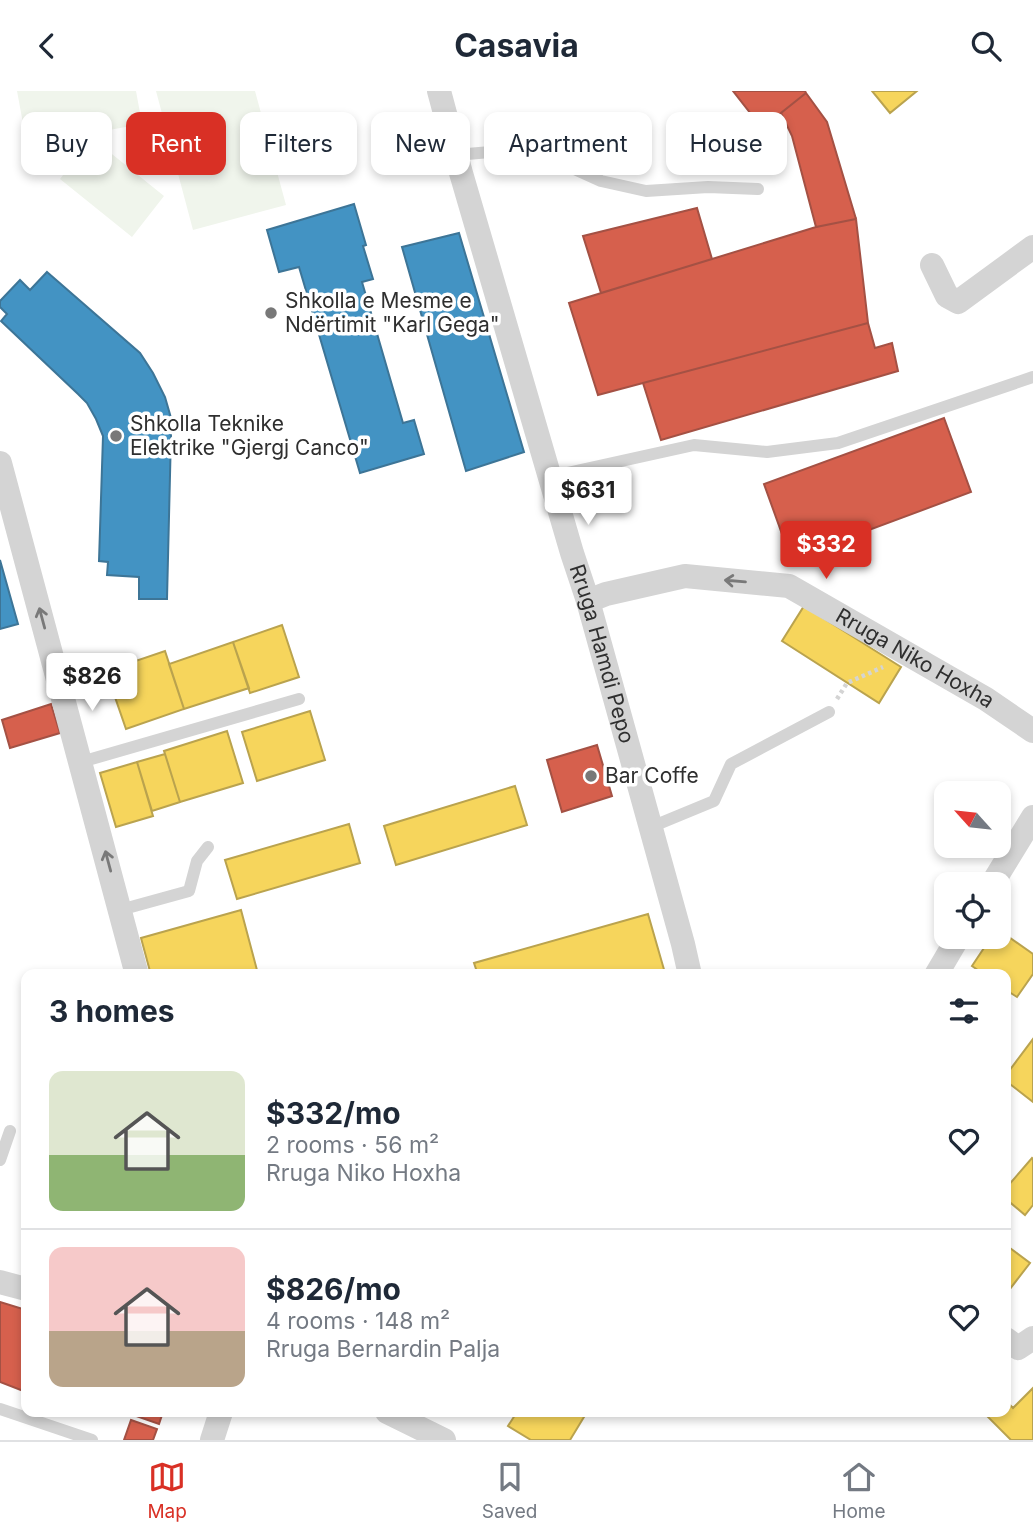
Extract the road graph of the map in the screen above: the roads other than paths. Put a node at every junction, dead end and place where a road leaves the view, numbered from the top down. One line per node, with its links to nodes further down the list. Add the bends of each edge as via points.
1 (439, 91): 2 (street, Rruga Hamdi Pepo)
2 (445, 112)
3 (470, 154): 5 (lane, via 512,150 548,157 601,181 646,191)
4 (462, 175): 10 (street, Rruga Hamdi Pepo)
5 (758, 189)
6 (1033, 247): 7 (street, via 958,302 947,296)
7 (932, 265)
8 (1033, 377): 10 (lane, via 838,443 767,452 694,445)
9 (0, 463): 15 (street, one-way to 9)
10 (550, 477): 11 (street, Rruga Hamdi Pepo)
11 (587, 601): 14 (street, Rruga Niko Hoxha, one-way to 11, via 789,586 685,576); 17 (street, Rruga Hamdi Pepo)
12 (299, 699): 15 (lane)
13 (829, 712): 17 (lane, via 731,764 714,801)
14 (1033, 731)
15 (81, 762): 20 (street, one-way to 15)
16 (1033, 817): 19 (street)
17 (651, 827): 23 (street, Rruga Hamdi Pepo)
18 (208, 847): 20 (lane, via 197,861 189,891)
19 (999, 872)
20 (120, 910): 22 (street)
21 (952, 949): 24 (street)
22 (135, 969)
23 (689, 969)
24 (940, 969)
25 (10, 1131): 26 (lane)
26 (0, 1160)
27 (0, 1282): 28 (street)
28 (21, 1288)
29 (0, 1409): 30 (lane)
30 (21, 1416)
31 (24, 1417): 34 (lane)
32 (219, 1417): 35 (street)
33 (397, 1417): 36 (street)
34 (92, 1440)
35 (212, 1440)
36 (444, 1440)

